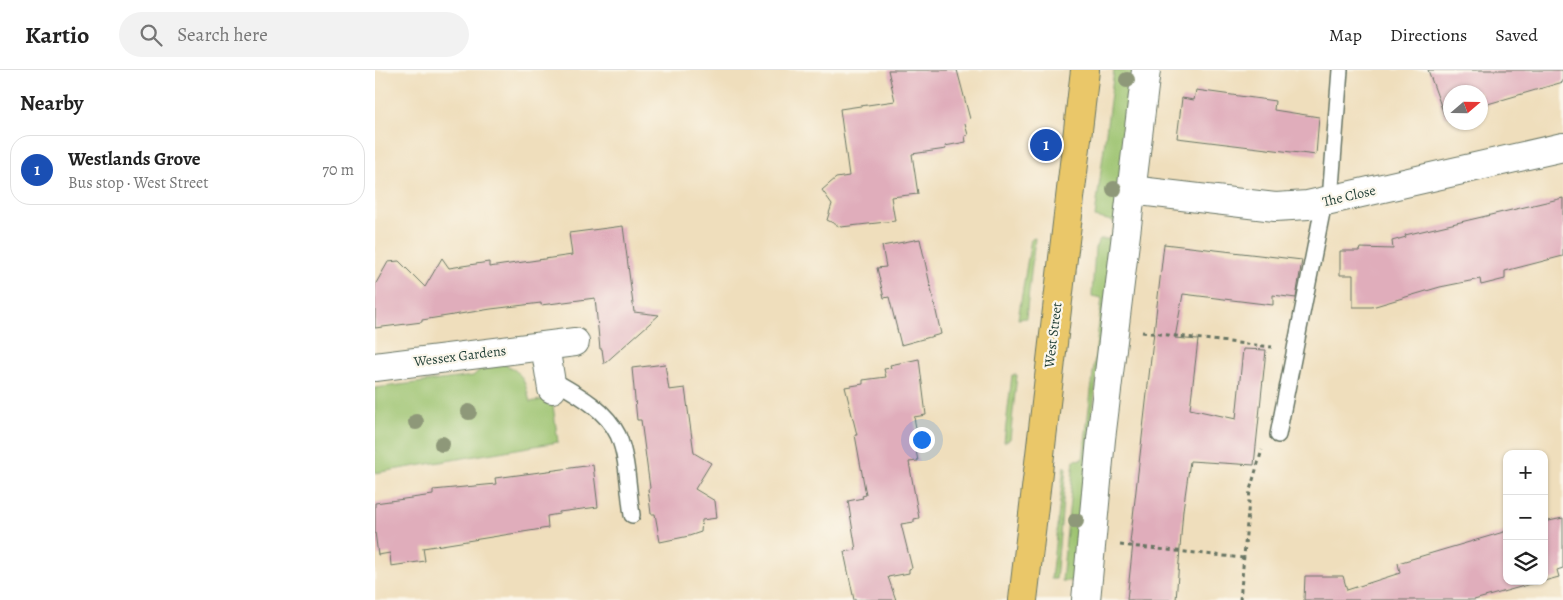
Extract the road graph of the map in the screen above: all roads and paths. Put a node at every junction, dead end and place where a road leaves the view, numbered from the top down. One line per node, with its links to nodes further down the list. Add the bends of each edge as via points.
1 (1085, 70): 17 (main road, West Street)
2 (1146, 70): 5 (street)
3 (1339, 70): 6 (lane)
4 (1563, 148): 6 (street, The Close)
5 (1131, 190): 6 (street, The Close, via 1275,207); 7 (street)
6 (1327, 201): 10 (lane)
7 (1116, 329): 10 (path); 15 (street)
8 (575, 342): 9 (street, Wessex Gardens)
9 (545, 346): 11 (street, Wessex Gardens); 12 (street)
10 (1295, 349): 13 (lane)
11 (375, 367)
12 (551, 384): 14 (lane, via 585,398 610,423 618,436)
13 (1278, 435): 16 (path, via 1263,447 1258,458 1250,490)
14 (632, 515)
15 (1090, 542): 16 (path); 18 (street)
16 (1243, 558): 19 (path)
17 (1023, 600)
18 (1086, 600)
19 (1240, 600)

